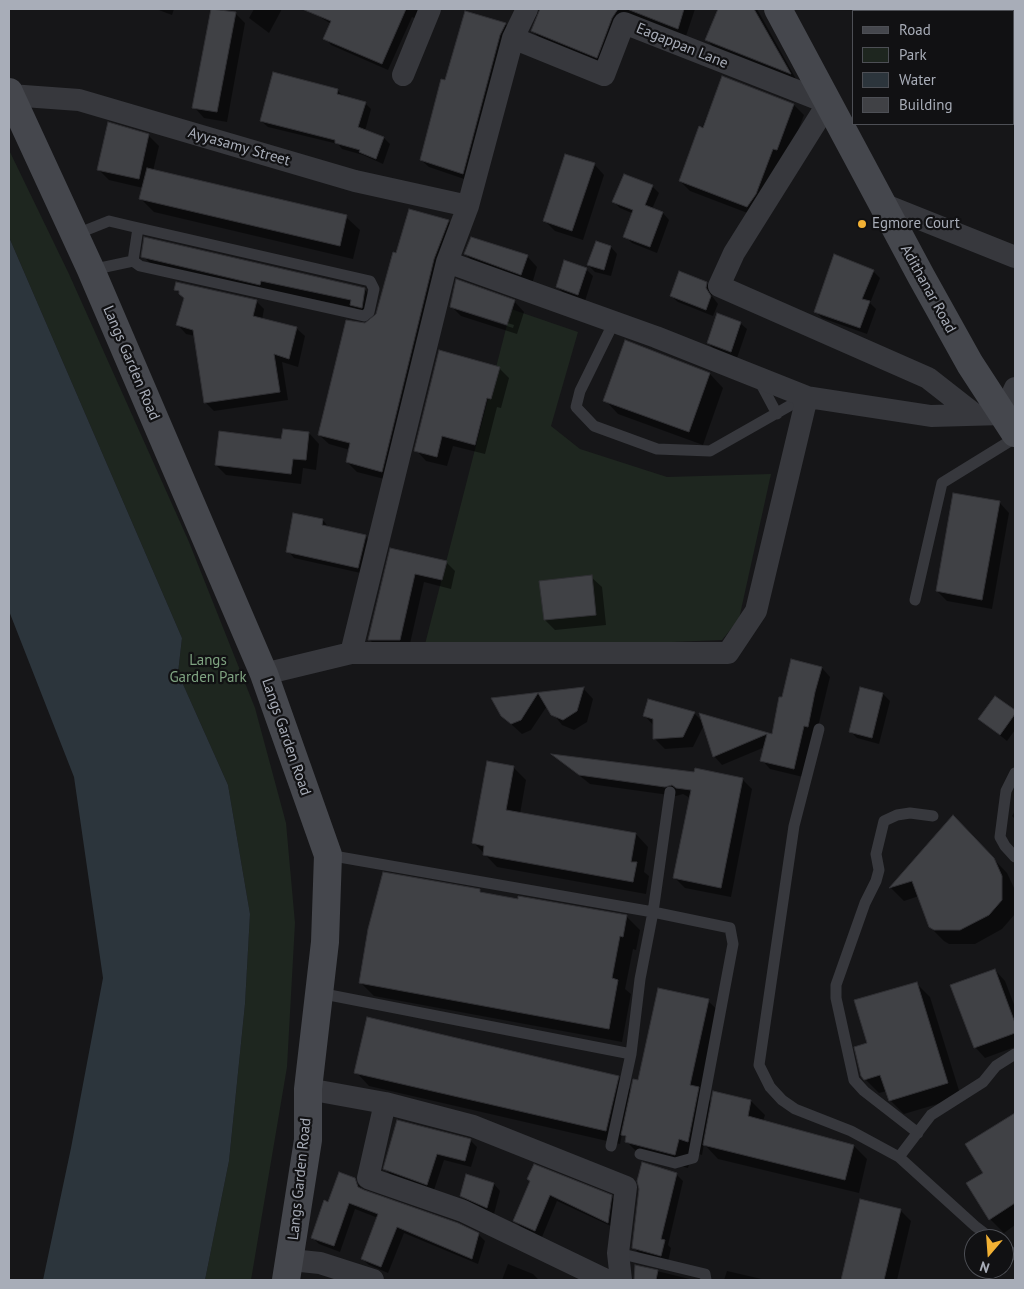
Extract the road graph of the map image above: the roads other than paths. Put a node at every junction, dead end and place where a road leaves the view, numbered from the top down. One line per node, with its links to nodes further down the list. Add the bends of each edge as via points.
1 (430, 9): 5 (street)
2 (527, 9): 4 (street)
3 (778, 9): 7 (street, Adithanar Road)
4 (513, 38): 7 (street, Eagappan Lane, via 604,75 624,23); 9 (street)
5 (404, 75)
6 (9, 94): 9 (street, Ayyasamy Street, via 79,100 355,181); 11 (street, Langs Garden Road)
7 (839, 110): 8 (street, Adithanar Road); 19 (street, via 734,253 719,286 928,378)
8 (880, 203): 12 (street); 20 (street, Adithanar Road, via 970,364)
9 (468, 206): 14 (street)
10 (138, 228): 11 (lane, via 109,221); 13 (lane); 13 (lane, via 370,282 374,288 369,312 364,316 140,266)
11 (74, 234): 15 (street, Langs Garden Road)
12 (1015, 257)
13 (133, 261): 15 (lane)
14 (447, 262): 17 (street, via 656,337); 23 (street)
15 (91, 270): 24 (street, Langs Garden Road)
16 (1015, 388): 20 (street)
17 (807, 396): 18 (lane); 19 (street, via 931,416); 23 (street, via 756,612 728,653)
18 (776, 414): 18 (lane, via 710,450 658,449 594,426 576,407 580,391 614,324 761,384)
19 (974, 414): 20 (street)
20 (1009, 423)
21 (1015, 438): 22 (lane, via 942,482)
22 (915, 600)
23 (351, 653): 24 (street)
24 (264, 674): 29 (street, Langs Garden Road)
25 (819, 729): 40 (lane, via 794,826 760,1065 770,1087 794,1110 851,1131)
26 (1015, 773): 30 (lane, via 1006,791 1000,836)
27 (670, 792): 31 (lane)
28 (933, 816): 37 (lane, via 910,813 884,821 876,854 879,870 876,881 836,985 854,1080)
29 (328, 855): 31 (lane); 32 (street, Langs Garden Road, via 325,942)
30 (1015, 857)
31 (653, 912): 33 (lane); 39 (lane, via 730,928 732,944 693,1158 675,1164)
32 (319, 993): 33 (lane); 35 (street, Langs Garden Road)
33 (631, 1054): 38 (lane)
34 (1015, 1054): 37 (lane, via 996,1066 982,1082 931,1115)
35 (308, 1089): 36 (street); 43 (street, Langs Garden Road, via 308,1140)
36 (385, 1103): 42 (street, via 473,1126 626,1187); 45 (street, via 368,1178 463,1211)
37 (918, 1133): 40 (lane)
38 (611, 1146)
39 (640, 1154)
40 (899, 1156): 41 (lane)
41 (978, 1229)
42 (618, 1253): 46 (street); 47 (lane, via 705,1274)
43 (288, 1270): 44 (street, via 320,1263)
44 (373, 1280)
45 (606, 1280)
46 (621, 1280)
47 (706, 1280)

